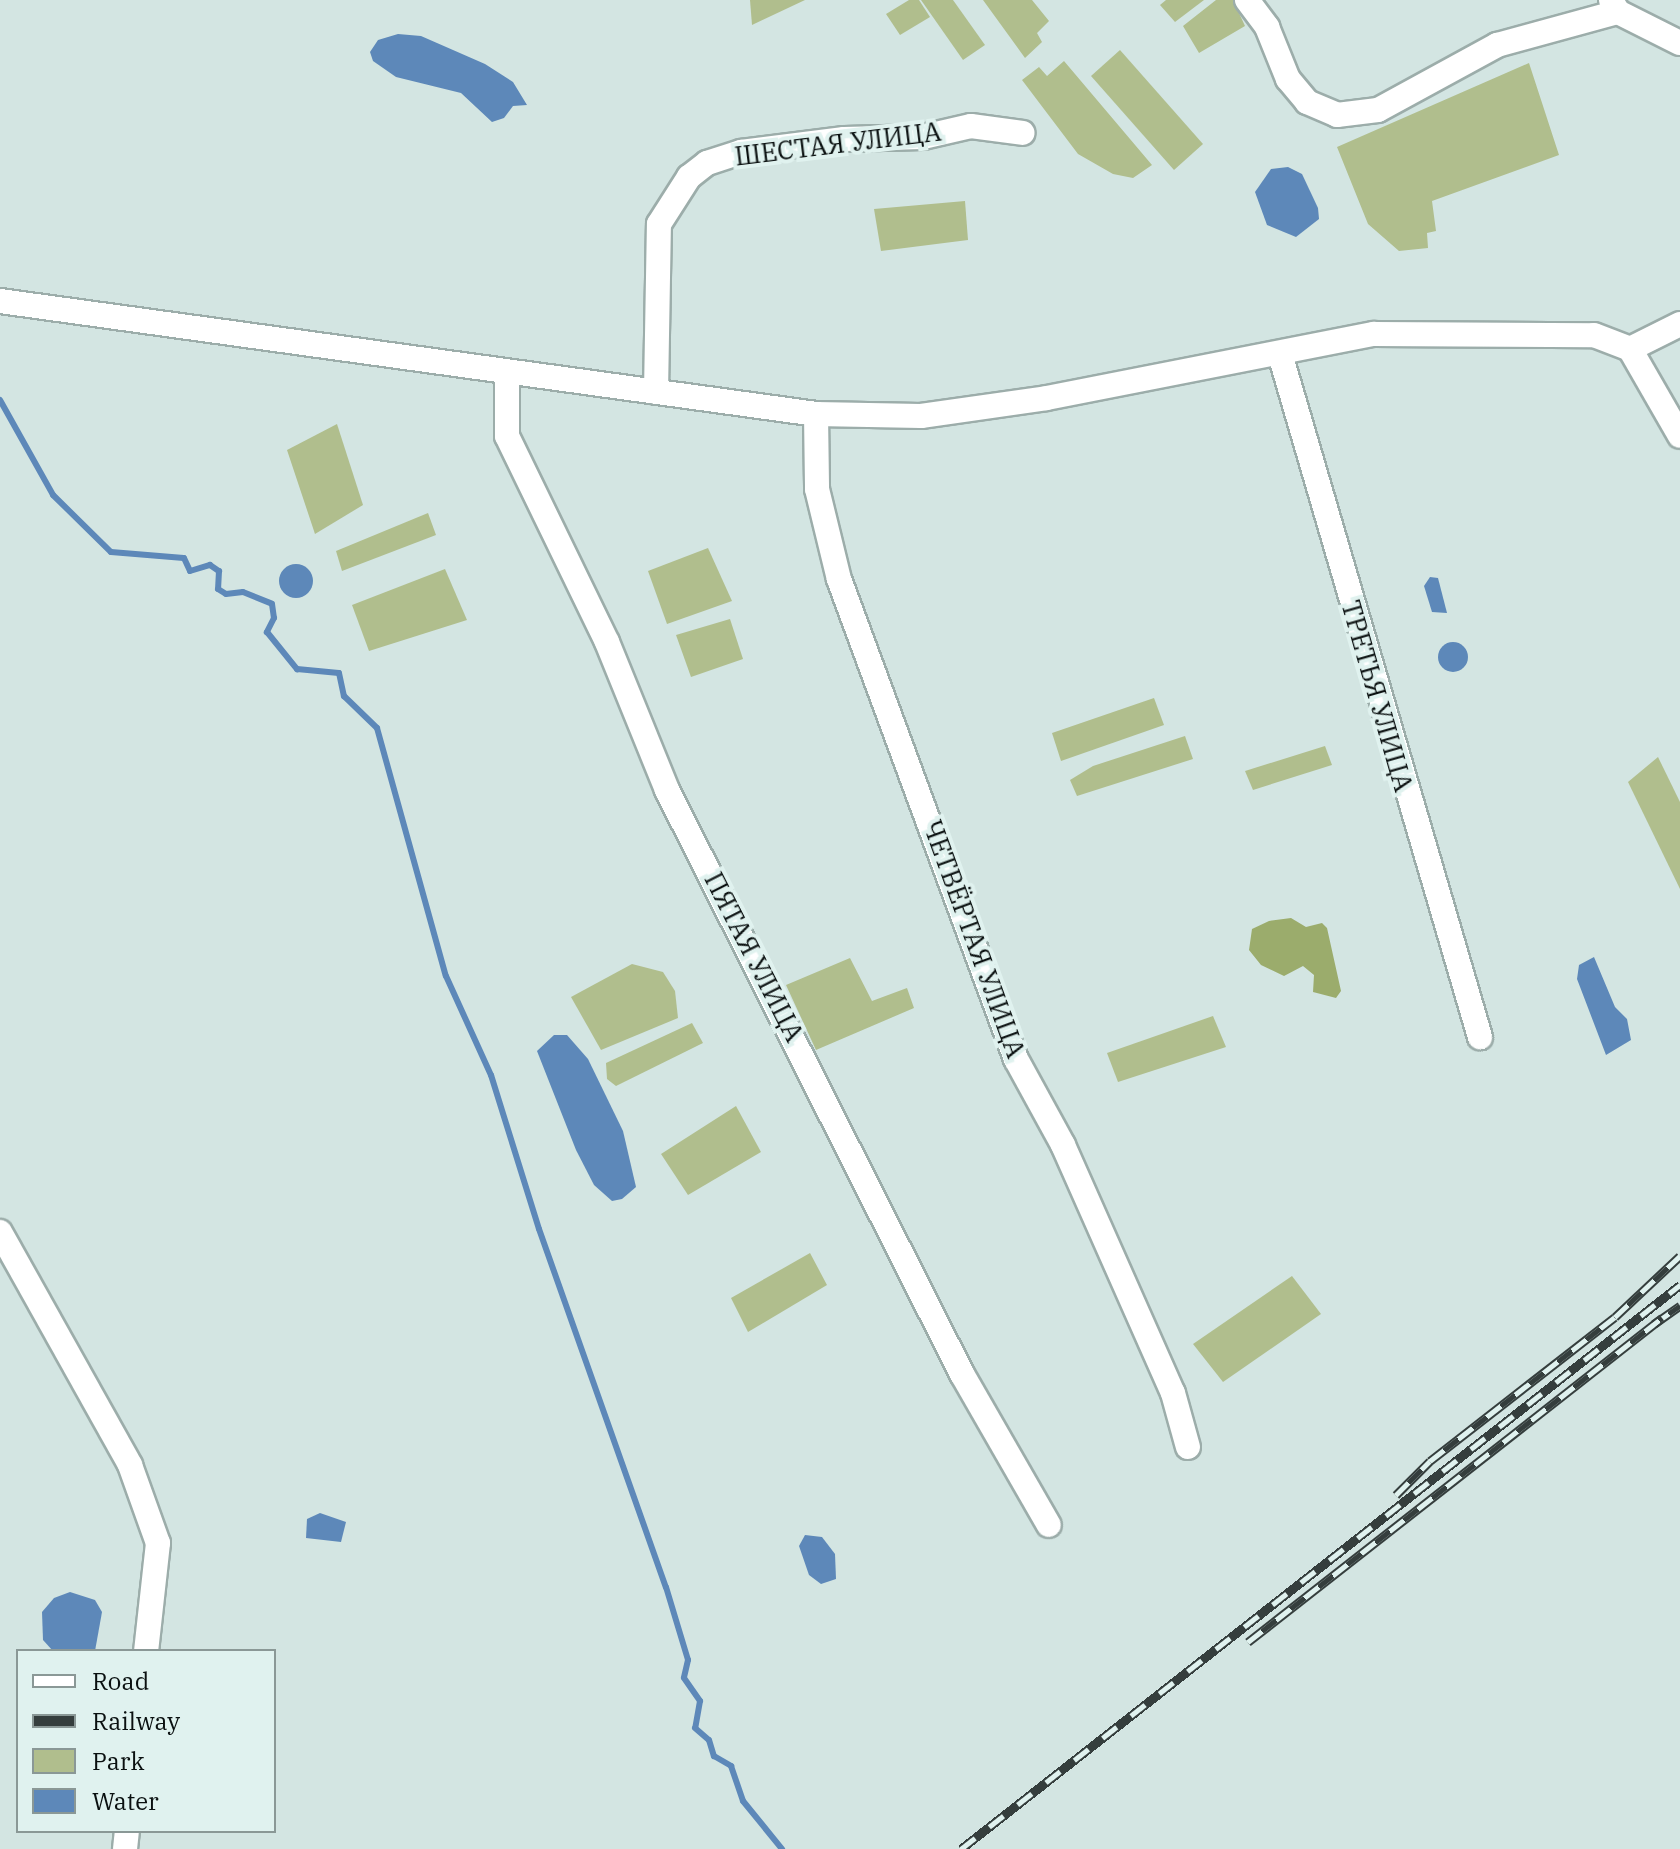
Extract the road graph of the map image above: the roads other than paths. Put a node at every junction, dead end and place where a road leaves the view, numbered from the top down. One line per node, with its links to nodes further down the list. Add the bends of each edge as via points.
1 (1247, 0): 2 (street, via 1267,27 1288,79 1307,102 1337,115 1378,110 1497,45)
2 (1614, 6): 3 (street)
3 (1680, 43)
4 (1023, 133): 10 (street, ШЕСТАЯ УЛИЦА, via 971,126 923,137 844,139 741,152 707,163 689,177 659,224)
5 (0, 301): 9 (street)
6 (1680, 324): 7 (street)
7 (1630, 349): 8 (street, via 1594,335 1374,334); 12 (street)
8 (1280, 354): 11 (street, via 921,416); 13 (street, ТРЕТЬЯ УЛИЦА)
9 (507, 373): 10 (street); 16 (street, ПЯТАЯ УЛИЦА, via 507,436 607,642 667,790 962,1374)
10 (656, 392): 11 (street)
11 (816, 414): 15 (street, ЧЕТВЁРТАЯ УЛИЦА, via 817,489 839,579 1016,1059 1070,1159 1173,1393)
12 (1680, 436)
13 (1480, 1037)
14 (0, 1232): 17 (street, via 140,1491 158,1543)
15 (1188, 1447)
16 (1049, 1525)
17 (146, 1649)

